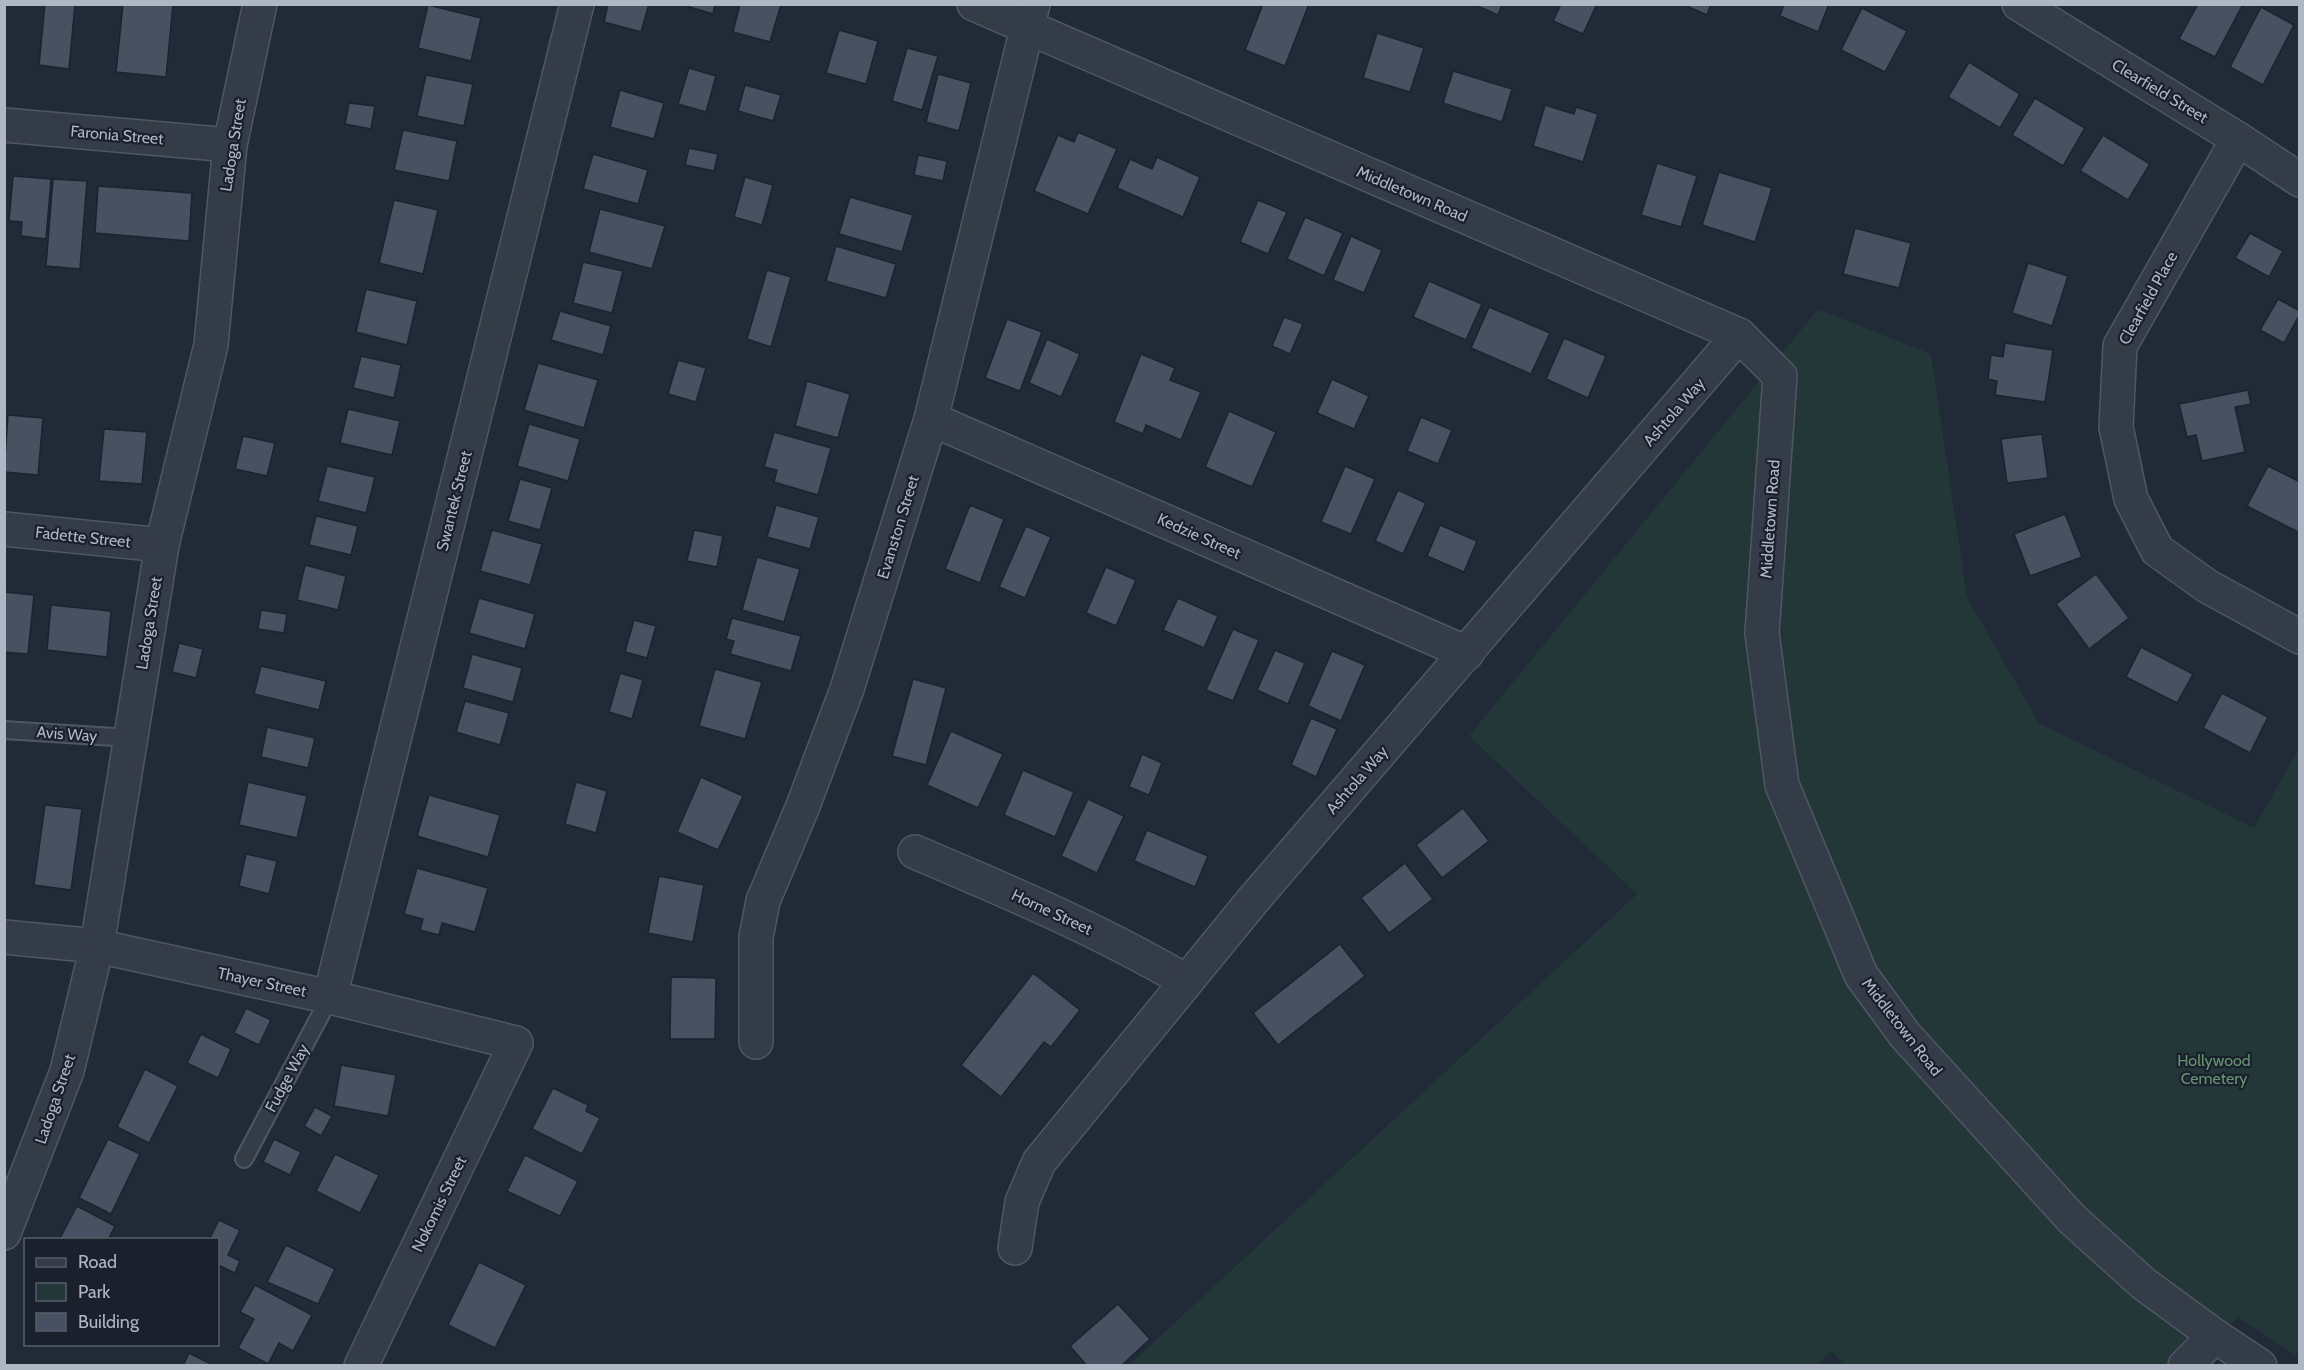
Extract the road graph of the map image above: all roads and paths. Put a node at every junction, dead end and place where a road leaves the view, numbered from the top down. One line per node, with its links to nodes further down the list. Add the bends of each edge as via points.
1 (260, 4): 8 (street, Ladoga Street)
2 (577, 4): 22 (street, Swantek Street)
3 (974, 4): 5 (street, Middletown Road)
4 (2019, 4): 7 (street, Clearfield Street)
5 (1030, 16): 10 (street, Middletown Road); 11 (street, Evanston Street)
6 (4, 124): 8 (street, Faronia Street)
7 (2238, 138): 9 (street, Clearfield Street); 14 (street, Clearfield Place, via 2120,346 2116,427 2131,499 2157,550 2208,586)
8 (230, 145): 13 (street, Ladoga Street, via 211,345)
9 (2300, 180)
10 (1739, 335): 15 (street, Ashtola Way); 28 (street, Middletown Road, via 1780,376 1762,633 1782,785 1861,975 1905,1035 2072,1219 2144,1284)
11 (931, 418): 15 (street, Kedzie Street); 23 (street, Evanston Street, via 847,689 763,901 756,937)
12 (4, 529): 13 (street, Fadette Street)
13 (162, 545): 17 (street, Ladoga Street)
14 (2300, 637)
15 (1467, 653): 21 (street, Ashtola Way)
16 (4, 730): 17 (lane, Avis Way)
17 (130, 738): 20 (street, Ladoga Street)
18 (915, 852): 21 (street, Horne Street, via 1047,908)
19 (4, 937): 20 (street, Thayer Street)
20 (97, 946): 22 (street, Thayer Street); 26 (street, Ladoga Street, via 67,1071)
21 (1186, 981): 27 (street, Ashtola Way, via 1039,1162 1022,1202)
22 (330, 997): 24 (street, Thayer Street); 25 (lane, Fudge Way)
23 (756, 1042)
24 (516, 1043): 29 (street, Nokomis Street)
25 (244, 1160)
26 (4, 1233)
27 (1015, 1248)
28 (2215, 1336): 30 (street); 31 (street, Middletown Road)
29 (361, 1365)
30 (2185, 1365)
31 (2260, 1365)

